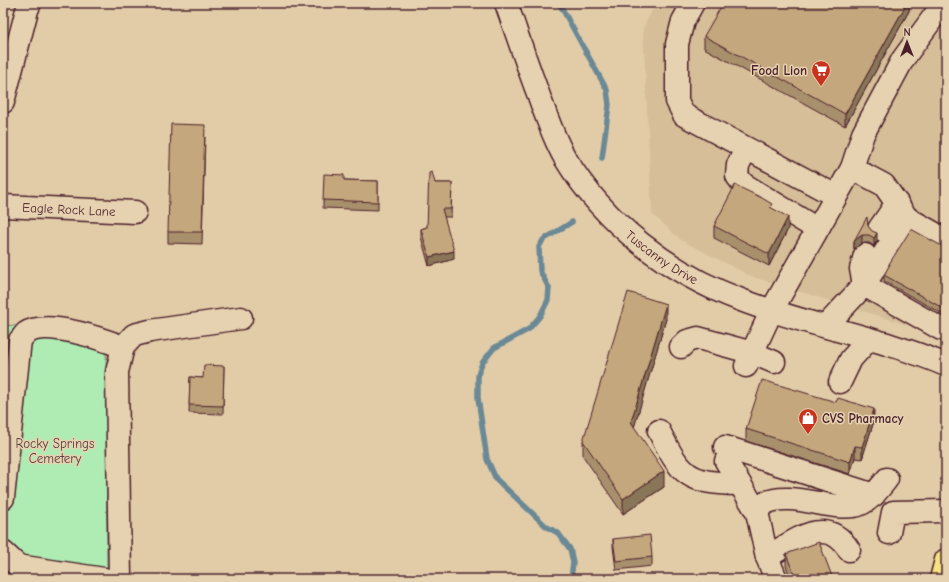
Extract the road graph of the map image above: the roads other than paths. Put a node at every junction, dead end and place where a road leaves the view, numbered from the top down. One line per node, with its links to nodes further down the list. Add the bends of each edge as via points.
1 (30, 3): 5 (street)
2 (506, 3): 17 (street, Tuscanny Drive, via 561,150 601,205 637,241 684,273 741,300)
3 (693, 3): 6 (street, via 683,21 677,44 677,101 684,115)
4 (935, 15): 7 (street, via 904,60 862,134)
5 (3, 102)
6 (746, 148): 8 (street); 12 (street, via 738,165 737,176 743,184)
7 (852, 168): 8 (street); 10 (street, via 884,185)
8 (836, 196): 12 (street)
9 (3, 206): 11 (street, Eagle Rock Lane)
10 (902, 211): 13 (street); 14 (street); 16 (street)
11 (135, 212)
12 (817, 229): 17 (street)
13 (879, 229)
14 (946, 240)
15 (865, 255): 16 (street, via 861,269)
16 (864, 285): 19 (street); 20 (street, via 941,329)
17 (772, 310): 19 (street, Tuscanny Drive); 24 (street)
18 (241, 318): 22 (street, via 145,332 134,335)
19 (826, 326): 21 (street, Tuscanny Drive)
20 (946, 329)
21 (869, 339): 26 (street, Tuscanny Drive); 27 (street, via 851,359)
22 (123, 346): 31 (street, via 95,337 54,329 39,329 26,333 20,340); 41 (street, via 117,372)
23 (681, 346): 24 (street, via 698,338)
24 (749, 359): 25 (street)
25 (774, 362)
26 (946, 365)
27 (840, 382)
28 (659, 431): 29 (street, via 674,461 694,479 715,484)
29 (738, 484): 30 (street, via 725,454); 33 (street)
30 (880, 487): 33 (street, via 855,506 776,500 764,503); 34 (street)
31 (3, 498)
32 (946, 511): 34 (street)
33 (756, 512): 38 (street)
34 (893, 512): 35 (street)
35 (889, 533)
36 (849, 550): 38 (street, via 844,541 837,536 818,531 808,533)
37 (3, 552): 40 (street, via 18,566)
38 (767, 557): 42 (street)
39 (946, 560): 43 (main road)
40 (104, 579)
41 (120, 579)
42 (776, 579)
43 (941, 579)

